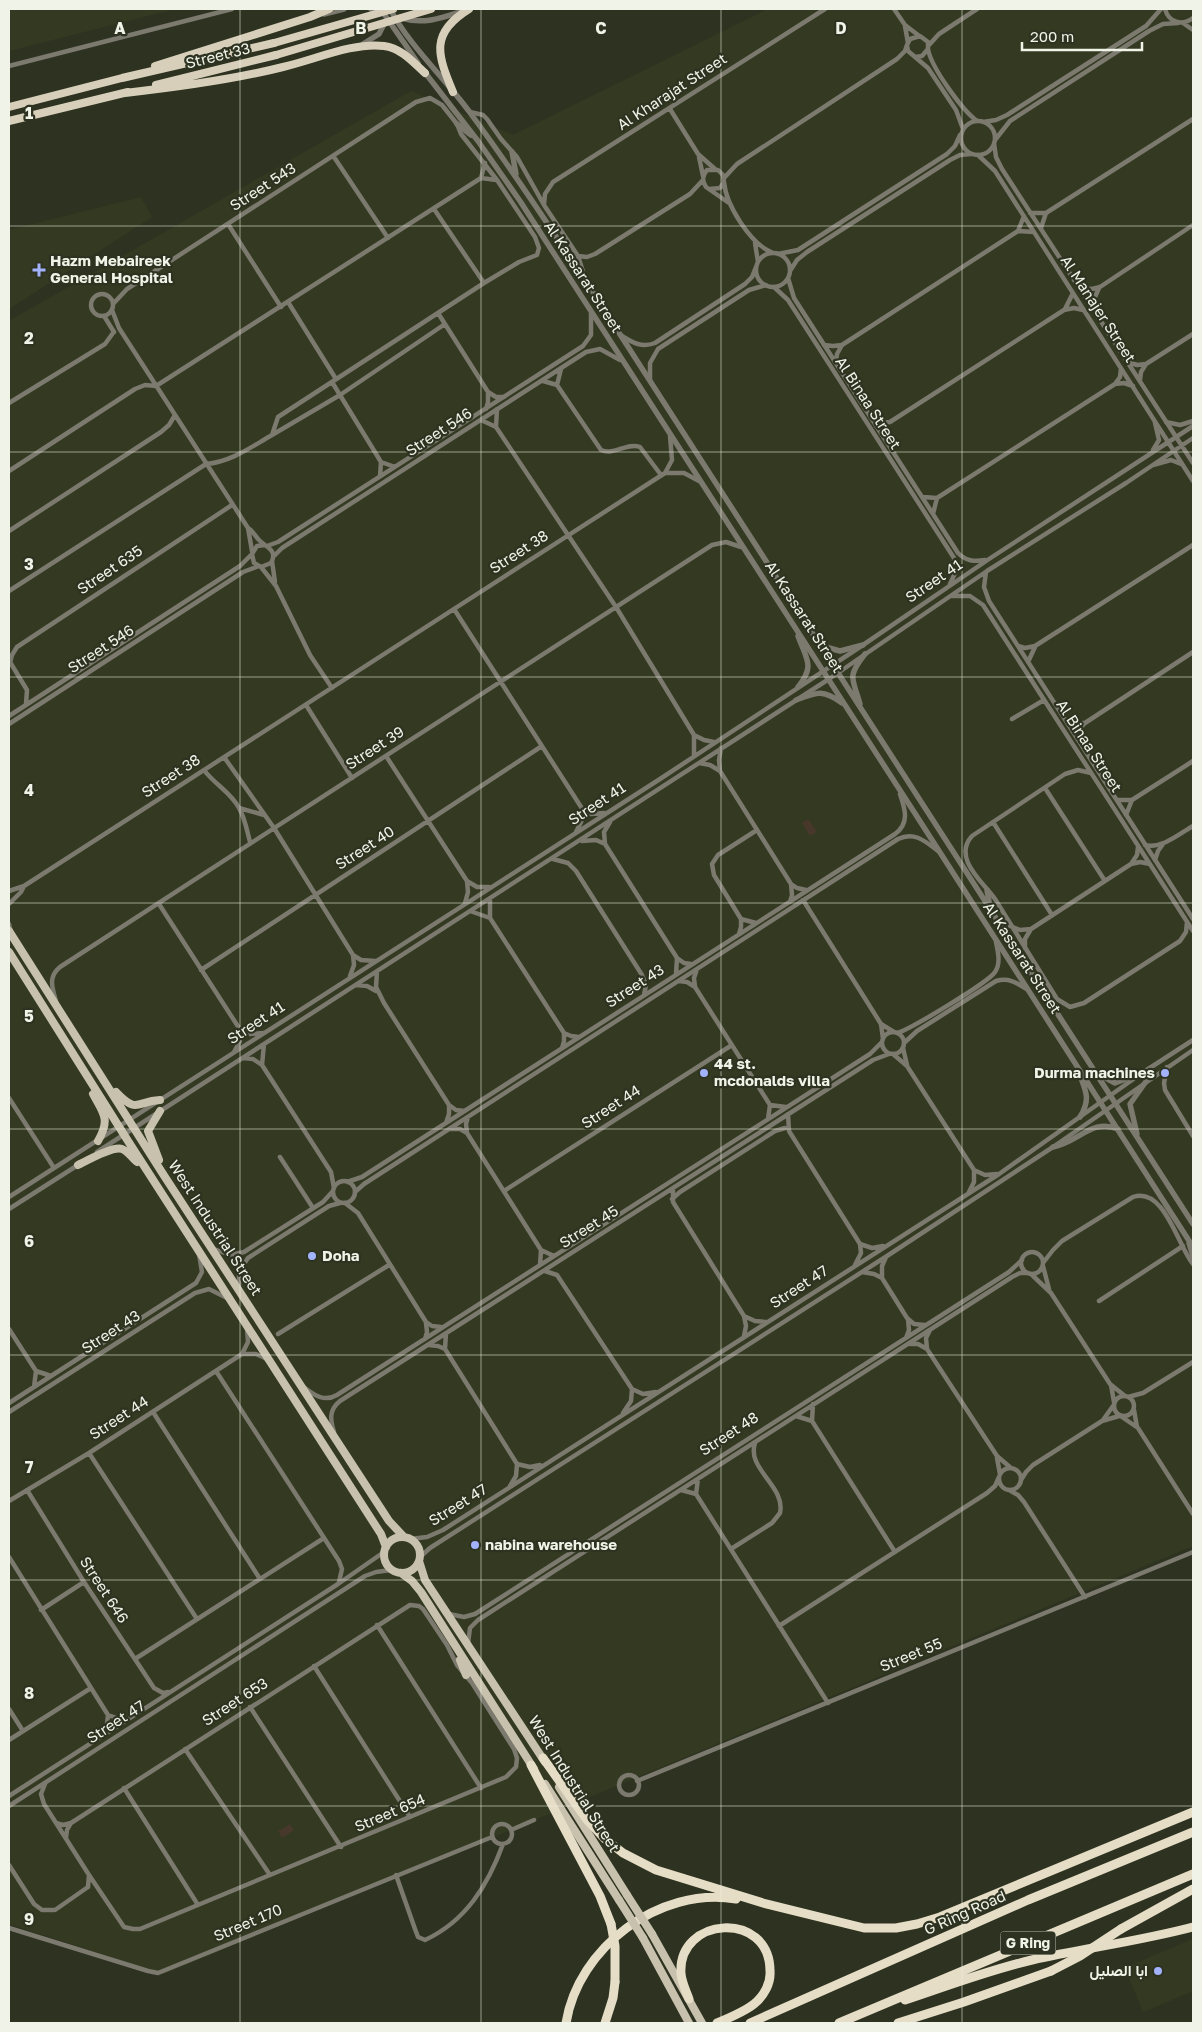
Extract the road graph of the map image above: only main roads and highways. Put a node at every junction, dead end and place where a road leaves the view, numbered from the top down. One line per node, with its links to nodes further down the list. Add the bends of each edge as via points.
1 (329, 9): 6 (highway)
2 (431, 9): 8 (highway, Street 33, bridge, via 276,55)
3 (469, 9): 7 (highway, via 448,25 440,42 440,60)
4 (390, 13): 6 (highway, Street 33, bridge, via 274,44)
5 (425, 73): 8 (highway, via 402,53 378,46 352,48 255,74)
6 (122, 78): 9 (highway, Street 33)
7 (453, 92)
8 (124, 93): 10 (highway, Street 33)
9 (9, 107)
10 (9, 121)
11 (10, 933): 15 (main road, West Industrial Street)
12 (9, 952): 13 (main road, West Industrial Street)
13 (12, 960): 14 (main road, West Industrial Street)
14 (88, 1077): 18 (main road, via 105,1119); 20 (main road, West Industrial Street)
15 (106, 1082): 16 (main road, via 132,1105); 21 (main road, West Industrial Street)
16 (160, 1100)
17 (160, 1112): 21 (main road, via 148,1131)
18 (98, 1141)
19 (78, 1165): 20 (main road, via 120,1148)
20 (146, 1169): 23 (main road, West Industrial Street, via 381,1534)
21 (163, 1174): 22 (main road, West Industrial Street, via 389,1521)
22 (407, 1538): 23 (main road, via 393,1539); 24 (main road, via 418,1546)
23 (385, 1549): 25 (main road, via 384,1560 391,1570)
24 (420, 1559): 25 (main road, via 412,1570); 28 (main road, West Industrial Street, via 425,1580)
25 (401, 1573): 26 (main road, West Industrial Street, via 417,1586)
26 (451, 1640): 27 (main road); 29 (main road, West Industrial Street)
27 (466, 1675)
28 (542, 1758): 34 (highway, via 587,1820 623,1852 656,1870); 36 (main road, West Industrial Street, bridge)
29 (531, 1765): 41 (highway, bridge, via 600,1896 611,1924 615,1982); 42 (main road, West Industrial Street, bridge, via 620,1900)
30 (1193, 1812): 34 (highway, via 917,1924 864,1928)
31 (1193, 1832): 44 (highway, G Ring Road / G Ring, via 1028,1900)
32 (1193, 1874): 38 (highway, G Ring)
33 (1193, 1889): 37 (highway, bridge, via 1051,1971)
34 (763, 1903): 40 (highway, via 728,1898 693,1900 659,1909 628,1926 602,1950 582,1979)
35 (1193, 1927): 38 (highway, via 1031,1961)
36 (689, 1999): 39 (main road, West Industrial Street); 43 (highway, via 681,1967 686,1952 697,1938 716,1928 730,1927 744,1930 758,1940 769,1960 767,1987 754,2004)
37 (964, 2002): 46 (highway); 47 (highway)
38 (864, 2012): 45 (highway, G Ring)
39 (701, 2020)
40 (566, 2023)
41 (605, 2023)
42 (689, 2023)
43 (717, 2023)
44 (750, 2023)
45 (839, 2023)
46 (898, 2023)
47 (920, 2023)

